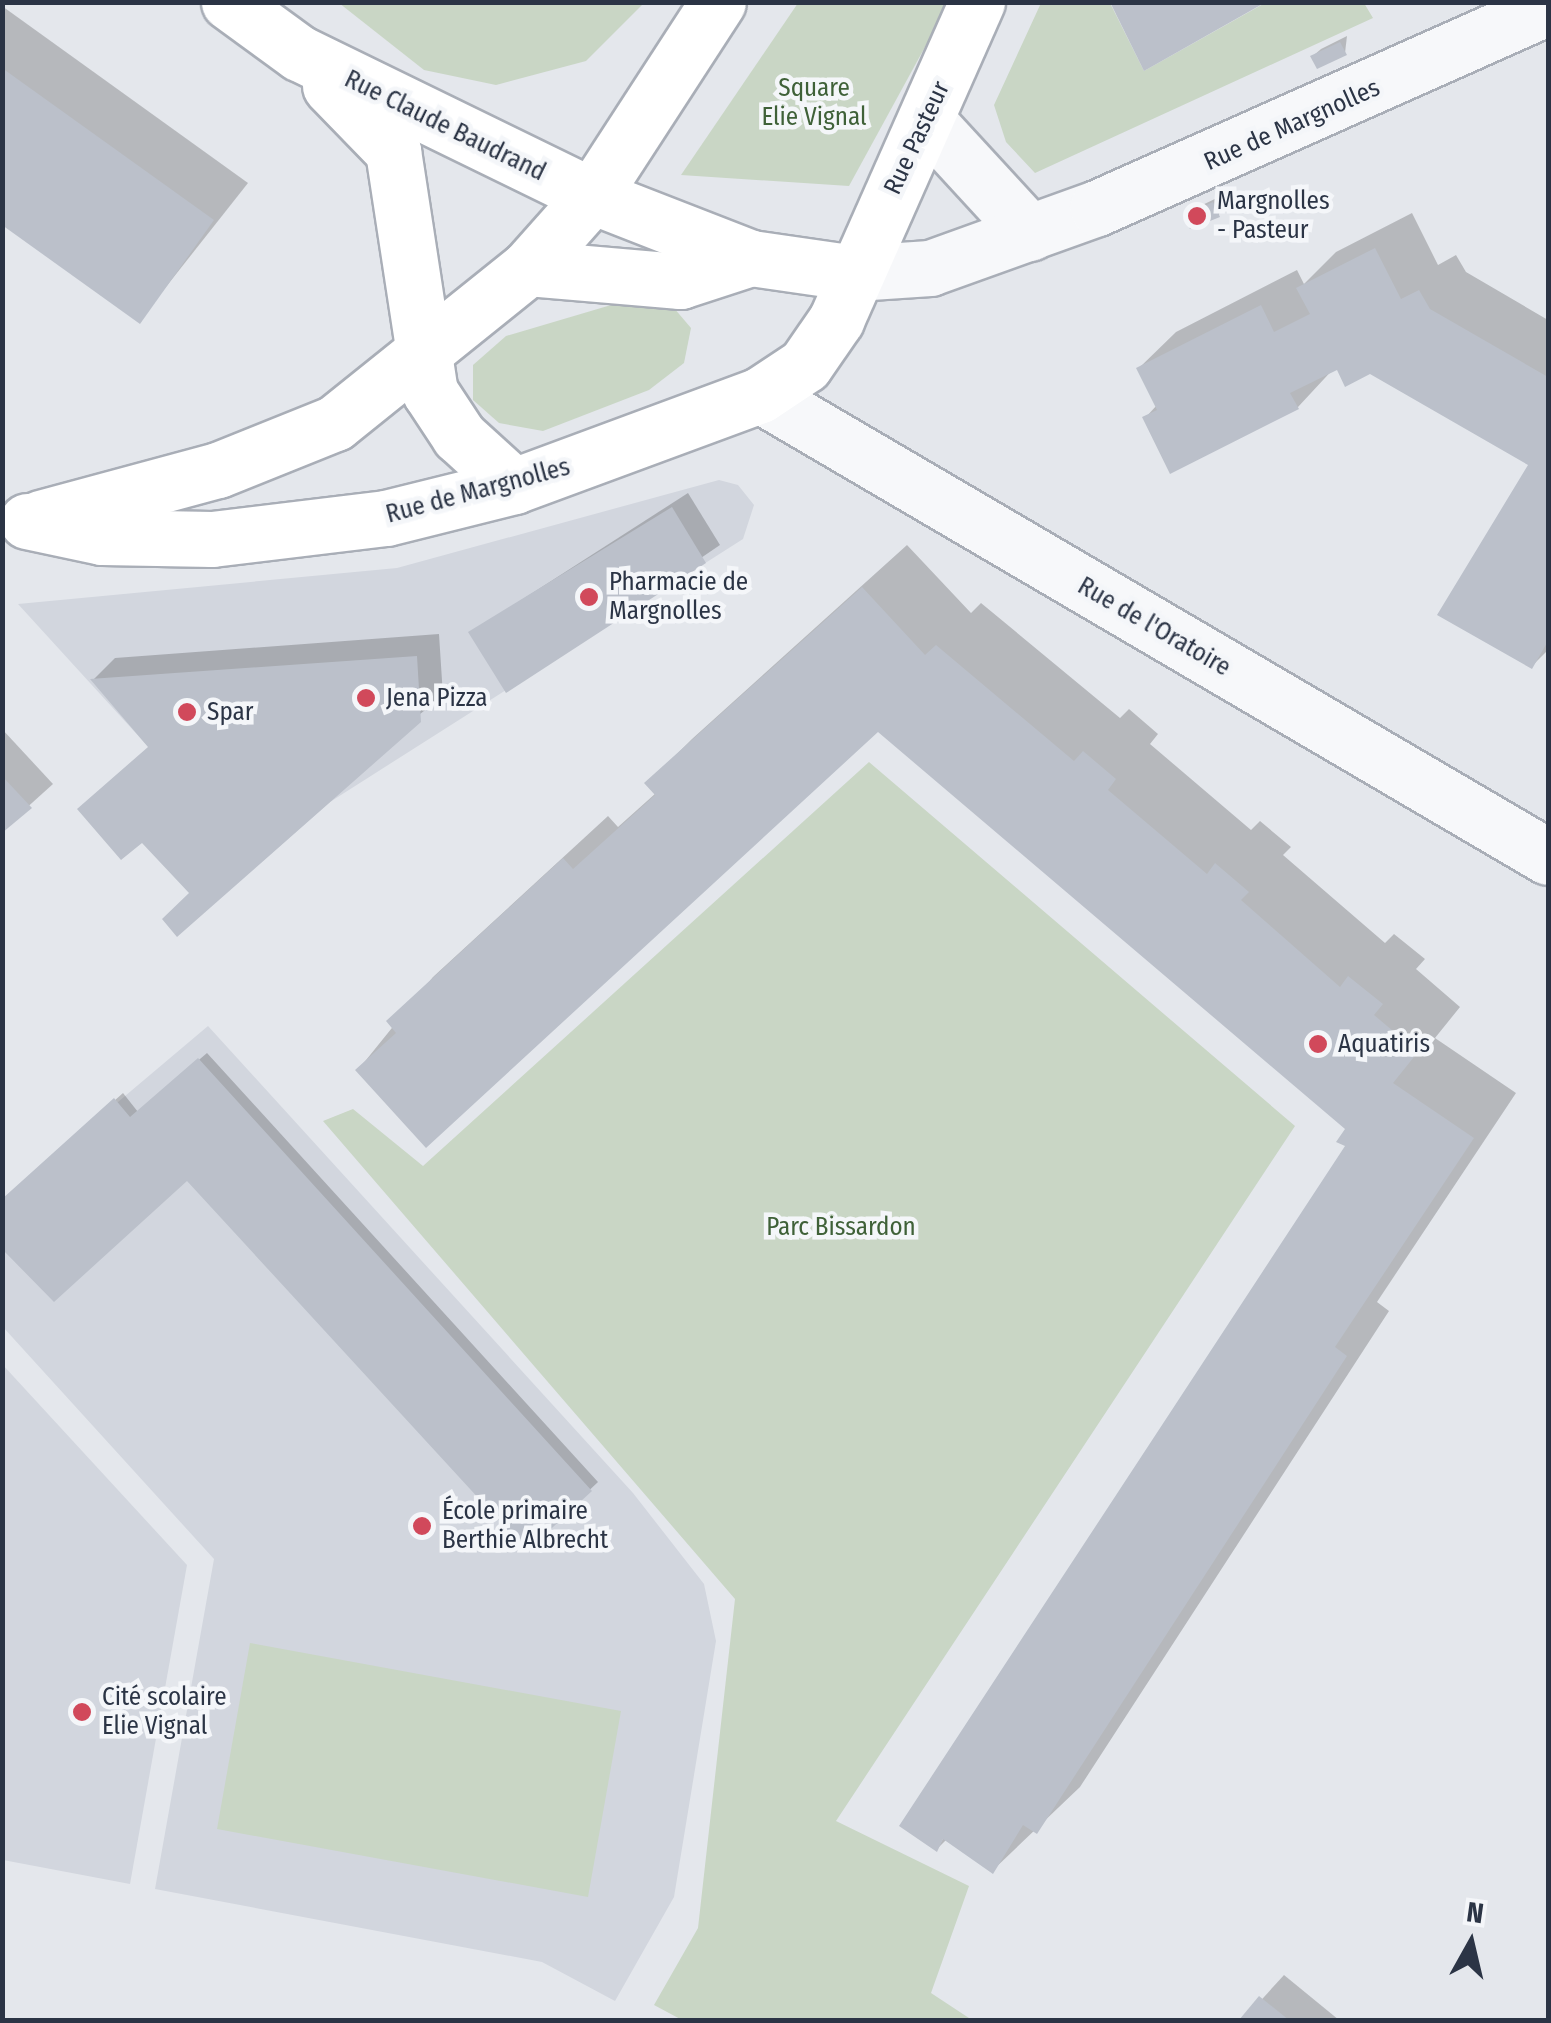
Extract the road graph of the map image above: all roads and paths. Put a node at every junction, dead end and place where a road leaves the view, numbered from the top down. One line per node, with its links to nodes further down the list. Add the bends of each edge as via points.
1 (230, 2): 5 (street, Rue Claude Baudrand)
2 (718, 2): 7 (street)
3 (977, 2): 6 (street, Rue Pasteur)
4 (1548, 7): 8 (street, Rue de Margnolles)
5 (299, 53): 7 (street, Rue Claude Baudrand); 12 (street, Rue Claude Baudrand, via 393,151)
6 (927, 122): 8 (street); 11 (street, Rue Pasteur)
7 (592, 196): 9 (street, Rue de Margnolles); 10 (street, Rue de Margnolles)
8 (1030, 234): 11 (street, Rue de Margnolles, via 930,268)
9 (751, 258): 10 (street, Rue de Margnolles, via 680,280); 11 (street, Rue de Margnolles)
10 (528, 268): 12 (street, Rue de Margnolles)
11 (855, 273): 13 (street, Rue de Margnolles, via 805,365)
12 (419, 358): 14 (street, Rue Claude Baudrand, via 459,436); 15 (street, Rue de Margnolles, via 335,423 218,470)
13 (760, 394): 14 (street, Rue de Margnolles); 16 (street, Rue de l'Oratoire)
14 (514, 486): 15 (street, Rue de Margnolles, via 386,518 212,539 102,537)
15 (15, 524)
16 (1548, 857)

